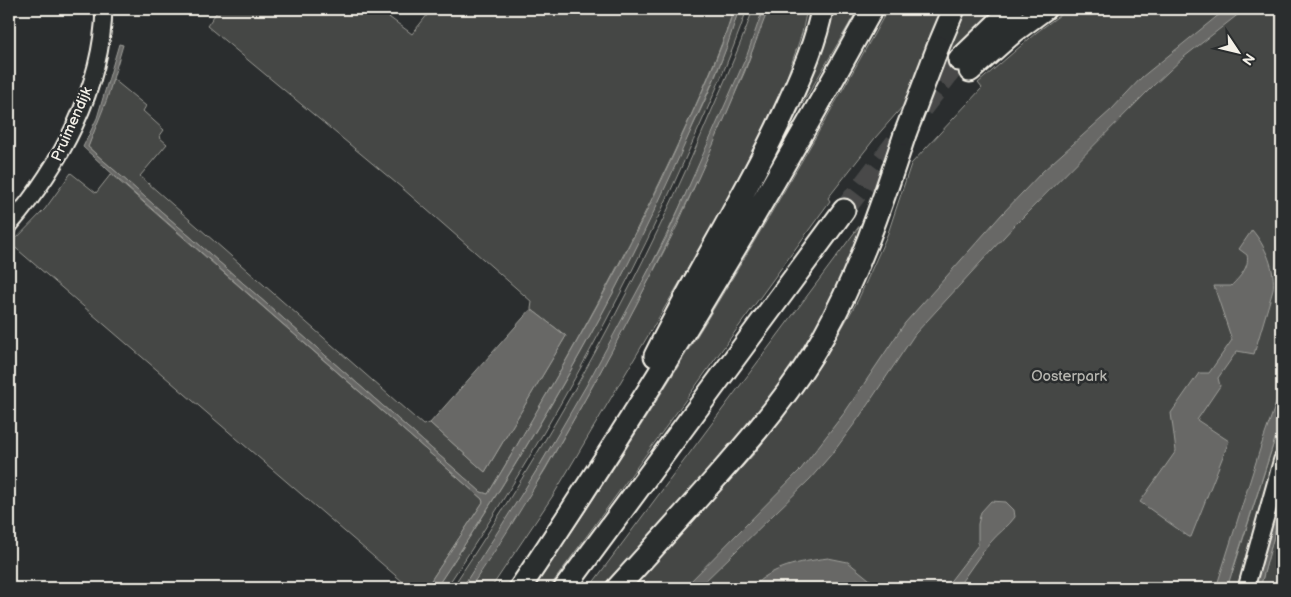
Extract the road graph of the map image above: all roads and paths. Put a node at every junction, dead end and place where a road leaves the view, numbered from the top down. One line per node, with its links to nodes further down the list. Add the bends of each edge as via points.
1 (104, 9): 8 (street, Pruimendijk, via 94,72 68,139 27,204)
2 (822, 9): 9 (highway, via 810,52 775,133 680,304)
3 (872, 9): 9 (highway, via 711,289)
4 (954, 9): 13 (highway, bridge, via 905,134 873,229 845,296 822,339 754,434)
5 (1012, 9): 6 (highway, via 964,66)
6 (1045, 9)
7 (844, 210): 12 (highway)
8 (9, 226)
9 (604, 459): 11 (highway)
10 (1282, 460): 14 (street)
11 (520, 588)
12 (565, 588)
13 (617, 588)
14 (1246, 588)

